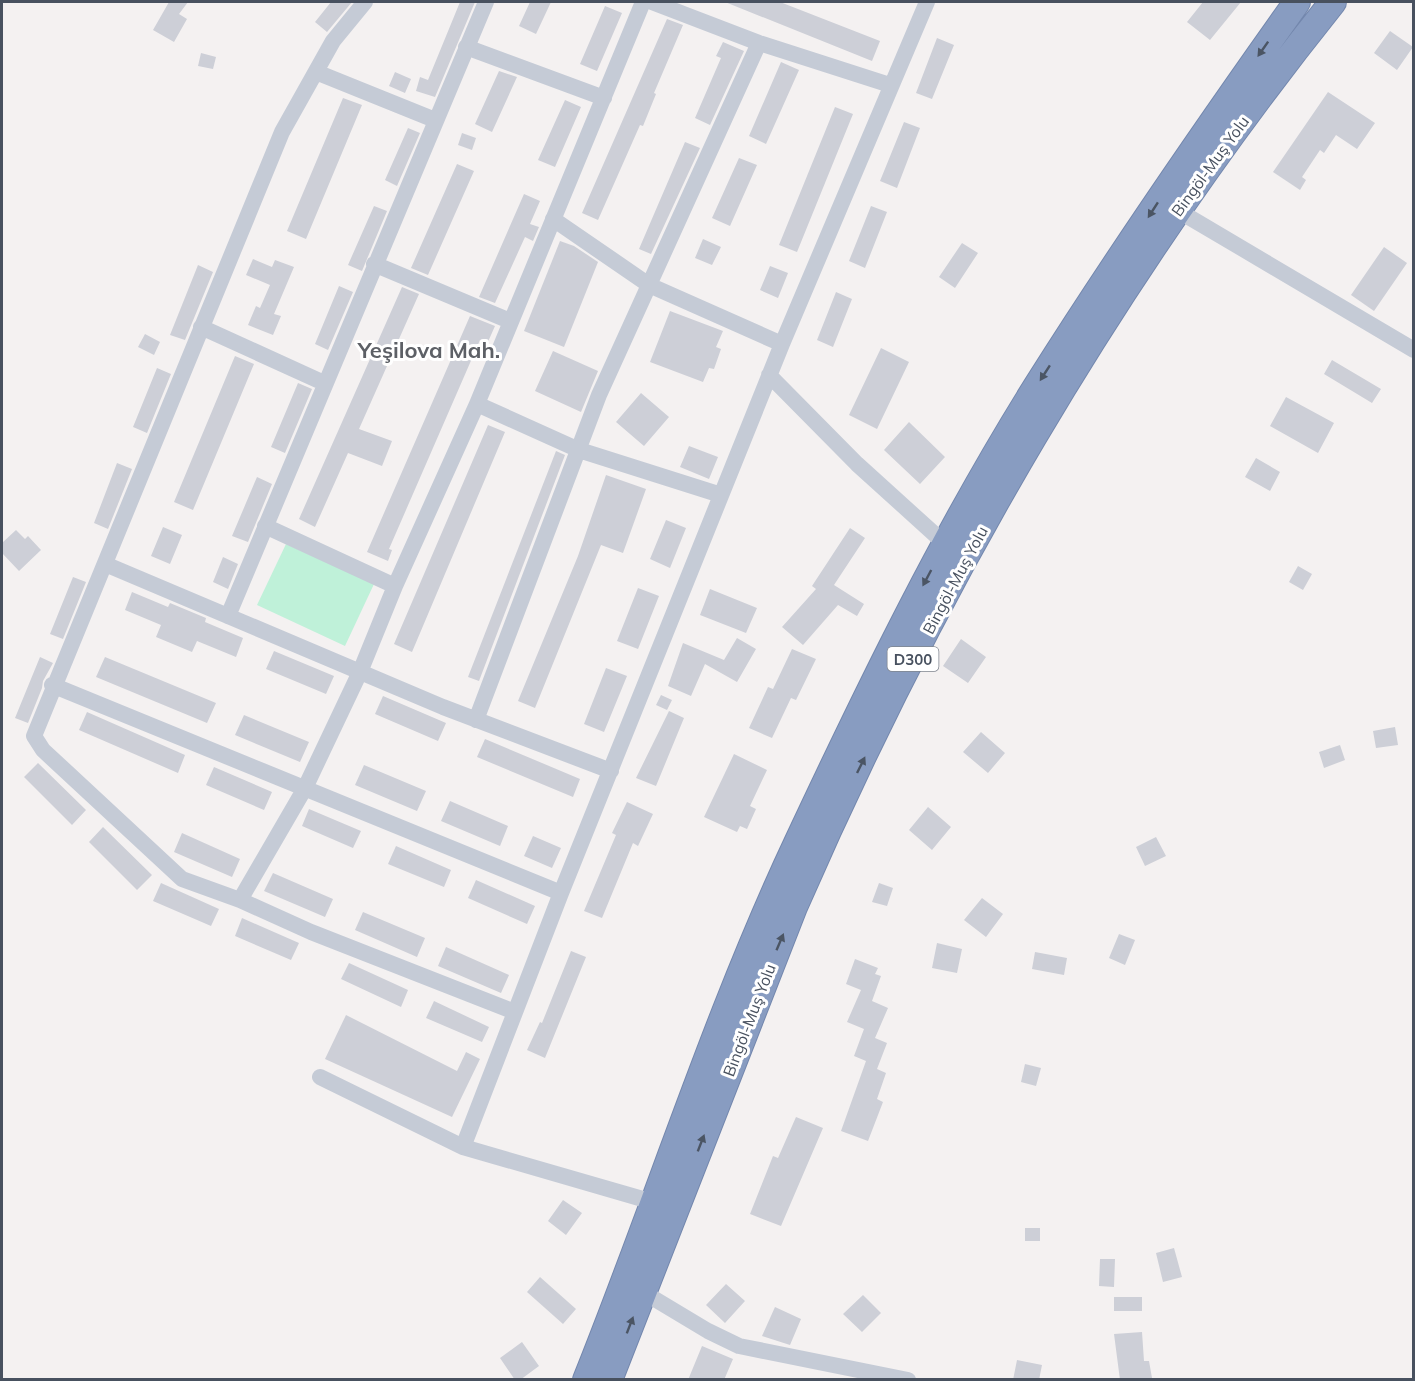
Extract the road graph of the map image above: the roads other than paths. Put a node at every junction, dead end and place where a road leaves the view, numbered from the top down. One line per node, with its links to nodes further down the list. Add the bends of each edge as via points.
1 (365, 2): 10 (street, via 333,41)
2 (486, 2): 9 (street)
3 (643, 2): 12 (street)
4 (652, 2): 8 (street)
5 (927, 2): 11 (street)
6 (1297, 2): 7 (street); 28 (highway, Bingöl-Muş Yolu / D300, one-way to 28, via 1210,125 1037,386)
7 (1327, 10): 14 (highway, Bingöl-Muş Yolu / D300)
8 (759, 43): 11 (street); 17 (street)
9 (466, 47): 12 (street); 13 (street)
10 (316, 72): 13 (street); 19 (street, via 282,132)
11 (890, 85): 20 (street)
12 (604, 98): 15 (street)
13 (435, 120): 16 (street)
14 (1177, 210): 21 (street); 28 (highway, Bingöl-Muş Yolu / D300)
15 (553, 219): 17 (street); 18 (street)
16 (374, 264): 18 (street); 23 (street)
17 (649, 285): 20 (street); 25 (street, via 599,395)
18 (510, 321): 24 (street)
19 (201, 327): 23 (street); 29 (street)
20 (782, 344): 22 (street)
21 (1413, 350)
22 (769, 375): 26 (street); 28 (street, via 857,464)
23 (324, 383): 27 (street)
24 (477, 404): 25 (street); 30 (street)
25 (579, 450): 26 (street); 34 (street)
26 (721, 495): 35 (street)
27 (265, 526): 30 (street); 31 (street)
28 (954, 553): 42 (highway, Bingöl-Muş Yolu / D300, one-way to 42, via 903,625 796,844); 43 (highway, Bingöl-Muş Yolu / D300, one-way to 28, via 773,957)
29 (105, 564): 31 (street); 33 (street)
30 (395, 586): 32 (street)
31 (228, 616): 32 (street)
32 (360, 672): 34 (street); 36 (street)
33 (52, 686): 36 (street); 38 (street, via 34,736 43,750 182,879)
34 (476, 720): 35 (street)
35 (611, 771): 37 (street)
36 (305, 788): 37 (street); 38 (street)
37 (561, 893): 39 (street)
38 (240, 900): 39 (street)
39 (515, 1012): 41 (street)
40 (320, 1077): 41 (street)
41 (463, 1147): 42 (street)
42 (653, 1202): 44 (highway, Bingöl-Muş Yolu / D300)
43 (643, 1292): 45 (highway, Bingöl-Muş Yolu / D300, one-way to 43); 46 (street, via 740,1346)
44 (586, 1380)
45 (609, 1380)
46 (908, 1380)

